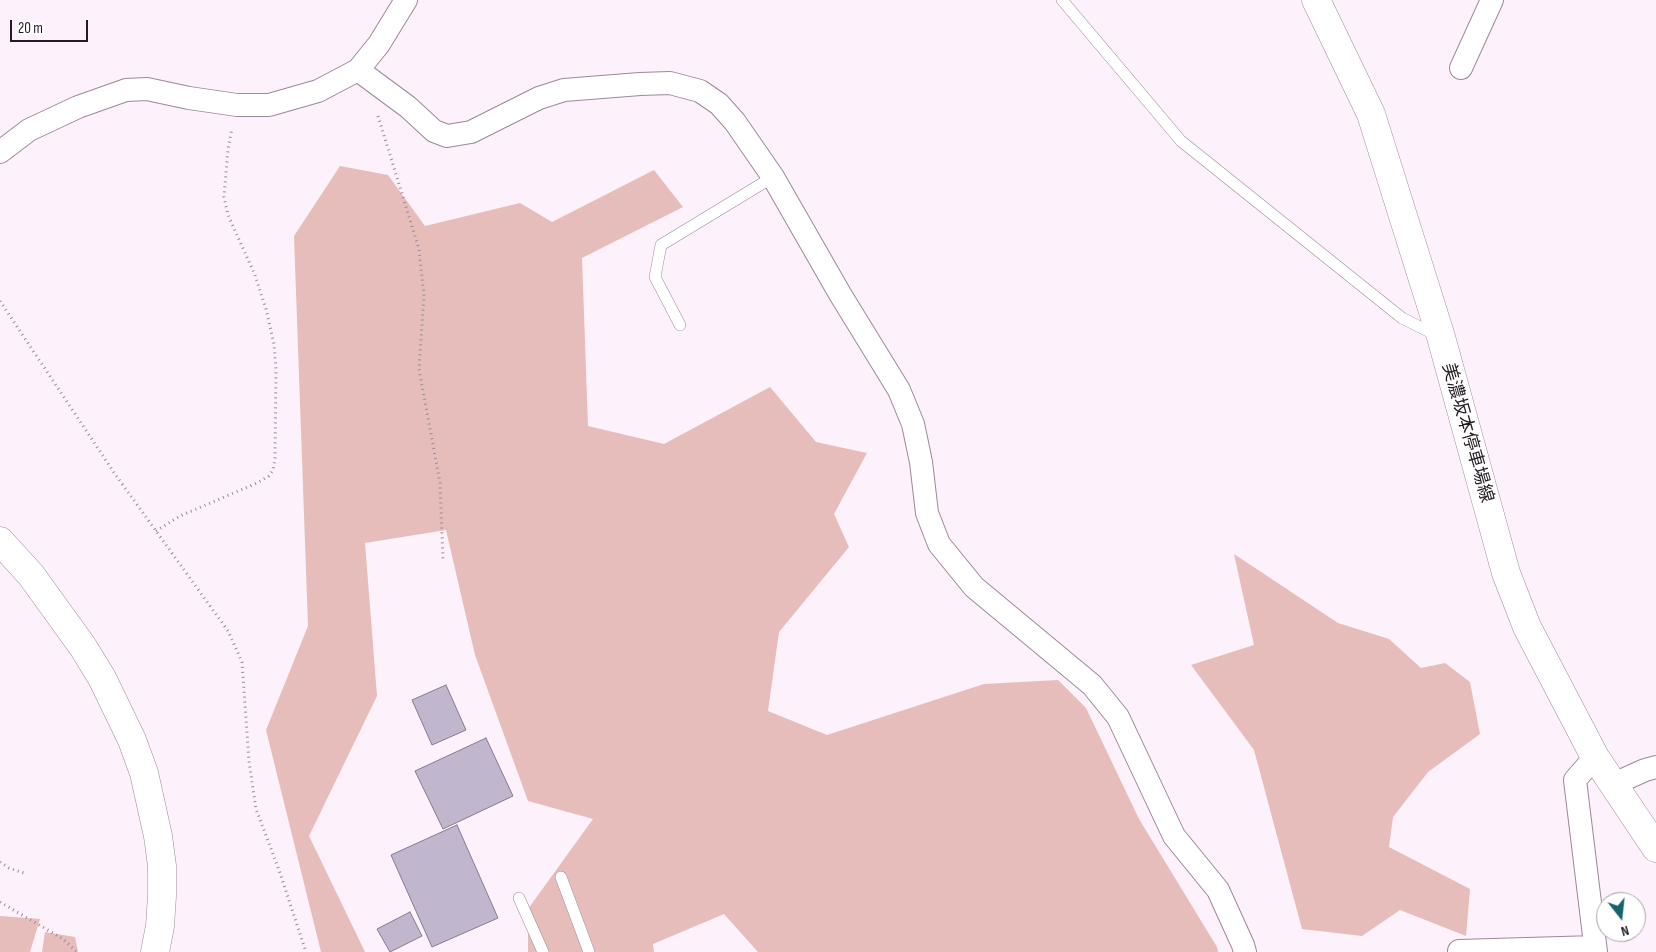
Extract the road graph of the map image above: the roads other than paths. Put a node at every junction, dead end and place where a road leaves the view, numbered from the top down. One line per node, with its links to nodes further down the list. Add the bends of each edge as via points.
1 (406, 0): 6 (street)
2 (1062, 0): 10 (lane, via 1181,141 1402,318)
3 (1316, 0): 10 (main road, 美濃坂本停車場線, via 1371,114)
4 (1492, 0): 5 (street)
5 (1461, 68)
6 (363, 74): 7 (street, via 269,105 237,105 147,89 126,90 78,107 29,130); 8 (street, via 434,131 447,136 471,132 539,98 564,90 670,83 700,90 735,122)
7 (0, 152)
8 (773, 177): 9 (lane, via 661,245 655,277); 23 (street, via 899,390 913,424 927,513 939,544 974,586 1092,685 1118,717 1174,836 1218,890)
9 (680, 325)
10 (1441, 337): 12 (main road, 美濃坂本停車場線, via 1506,574 1527,627)
11 (0, 541): 20 (main road, via 31,576 83,647 132,740 144,772 162,866 160,926)
12 (1595, 757): 14 (main road, 美濃坂本停車場線); 19 (street, via 1575,780)
13 (1656, 767): 14 (street)
14 (1614, 784): 15 (main road, 美濃坂本停車場線)
15 (1656, 848)
16 (562, 877): 22 (lane)
17 (519, 898): 21 (lane)
18 (1459, 950): 19 (street)
19 (1595, 950)
20 (155, 952)
21 (543, 952)
22 (589, 952)
23 (1245, 952)

